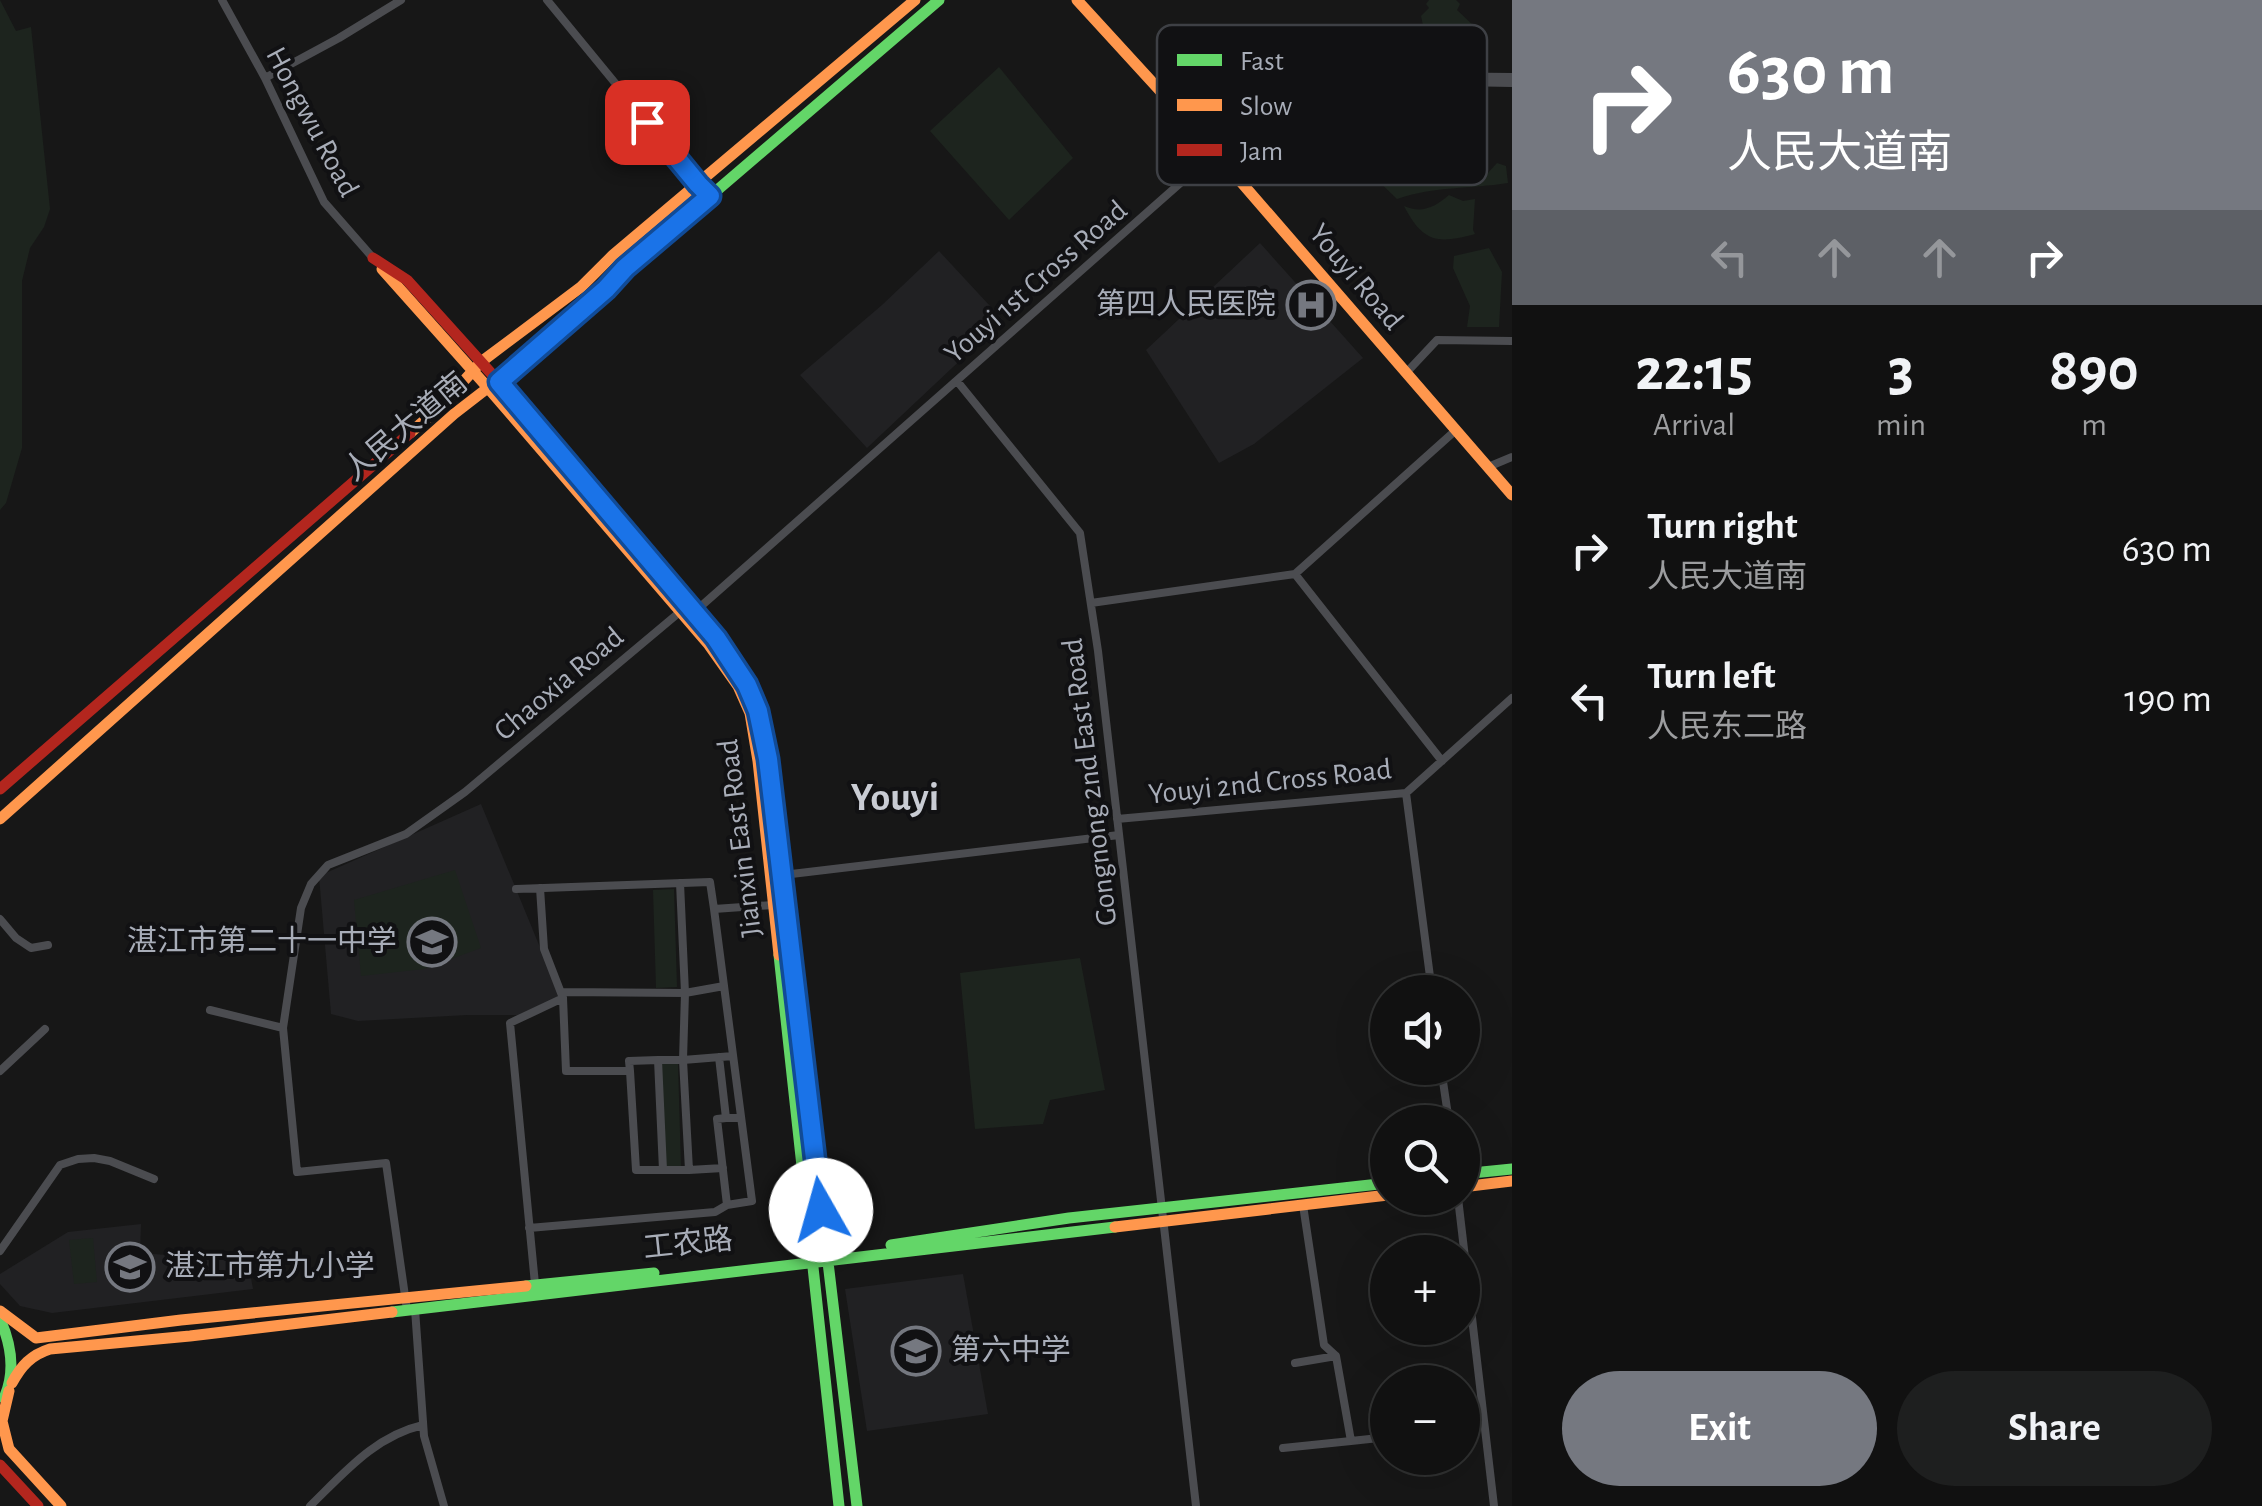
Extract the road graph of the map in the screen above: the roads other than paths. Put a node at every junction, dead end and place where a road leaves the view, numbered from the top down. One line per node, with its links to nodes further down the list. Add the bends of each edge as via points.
1 (222, 0): 7 (street, Hongwu Road)
2 (402, 0): 7 (street)
3 (547, 0): 12 (street)
4 (915, 0): 12 (street, 人民大道南)
5 (939, 0): 15 (street, 人民大道南)
6 (1080, 0): 11 (street, Youyi Road)
7 (265, 78): 16 (street, Hongwu Road, via 324,202)
8 (1487, 79): 10 (street, Youyi 1st Cross Road)
9 (1487, 80): 10 (street, Youyi 1st Cross Road)
10 (1512, 80)
11 (1157, 85)
12 (698, 184): 15 (street); 18 (street, 人民大道南, via 582,287)
13 (1184, 185): 20 (street, Youyi 1st Cross Road)
14 (1244, 185): 19 (street, Youyi Road)
15 (710, 196): 21 (street, 人民大道南)
16 (373, 258): 18 (street, Jianxin East Road, via 408,280)
17 (1512, 341): 19 (street, via 1437,340)
18 (476, 367): 21 (street, Jianxin East Road); 31 (street, 人民大道南, via 440,407)
19 (1405, 374): 22 (street, Youyi Road)
20 (957, 382): 27 (street, Gongnong 2nd East Road, via 1080,533); 28 (street, Youyi 1st Cross Road)
21 (494, 385): 28 (street, Jianxin East Road); 33 (street, 人民大道南)
22 (1456, 430): 24 (street, Youyi Road); 26 (street)
23 (1512, 457): 24 (street)
24 (1488, 467): 25 (street, Youyi Road)
25 (1512, 495)
26 (1295, 574): 27 (street); 30 (street)
27 (1090, 603): 34 (street, Gongnong 2nd East Road)
28 (688, 614): 36 (street, Jianxin East Road, via 716,638 758,711); 40 (street, Jianxin East Road, via 750,712); 49 (street, Chaoxia Road, via 406,834 328,865 301,908)
29 (1512, 698): 30 (street, Youyi 2nd Cross Road)
30 (1442, 760): 32 (street, Youyi 2nd Cross Road)
31 (0, 788)
32 (1406, 793): 34 (street, Youyi 2nd Cross Road); 44 (street)
33 (0, 819)
34 (1117, 819): 35 (street, Gongnong 2nd East Road)
35 (1119, 835): 36 (street); 71 (street, Gongnong 2nd East Road)
36 (783, 875): 75 (street, Jianxin East Road)
37 (680, 883): 38 (street); 41 (street, via 710,882); 46 (street)
38 (540, 888): 39 (street); 47 (street, via 544,949)
39 (516, 889)
40 (774, 905): 41 (street); 75 (street, Jianxin East Road)
41 (714, 909): 45 (street)
42 (0, 918): 43 (street, via 31,948)
43 (48, 945)
44 (1430, 975)
45 (724, 986): 46 (street); 51 (street)
46 (685, 992): 47 (street); 54 (street)
47 (562, 995): 56 (street, via 566,1071); 73 (street, via 510,1023)
48 (210, 1010): 49 (street)
49 (282, 1028): 77 (street, Chaoxia Road, via 297,1172 386,1163)
50 (45, 1030): 55 (street)
51 (733, 1056): 52 (street); 58 (street)
52 (718, 1057): 54 (street); 57 (street)
53 (658, 1060): 54 (street); 56 (street, via 629,1061); 61 (street)
54 (684, 1060): 62 (street)
55 (0, 1071)
56 (630, 1071): 61 (street, via 636,1170)
57 (726, 1118): 58 (street); 59 (street, via 718,1120)
58 (741, 1118): 70 (street, via 752,1201)
59 (723, 1168): 62 (street); 70 (street)
60 (1512, 1169): 63 (street)
61 (662, 1170): 62 (street)
62 (688, 1170)
63 (1480, 1172)
64 (154, 1179): 74 (street, via 94,1158 60,1165)
65 (1512, 1181): 67 (street)
66 (1370, 1185): 71 (street, 工农路)
67 (1480, 1185)
68 (1370, 1197): 69 (street)
69 (1303, 1205): 71 (street); 79 (street, via 1324,1346)
70 (727, 1206): 73 (street)
71 (1162, 1214): 75 (street, 工农路); 94 (street, Gongnong 2nd East Road)
72 (1460, 1215): 95 (street)
73 (530, 1228): 76 (street)
74 (0, 1251)
75 (820, 1255): 76 (street, 工农路); 77 (street, 工农路); 92 (street); 93 (street)
76 (535, 1284): 77 (street, 工农路)
77 (409, 1305): 78 (street, 工农路, via 181,1320 36,1338); 81 (street, 工农路, via 38,1352 21,1364); 83 (street)
78 (0, 1315): 81 (street, via 11,1355)
79 (1336, 1356): 80 (street); 85 (street)
80 (1294, 1362)
81 (9, 1391): 82 (street); 89 (street, via 2,1421 9,1449)
82 (0, 1404)
83 (423, 1425): 90 (street, via 371,1448); 91 (street)
84 (1370, 1439): 85 (street)
85 (1351, 1441): 86 (street)
86 (1283, 1448)
87 (0, 1465): 88 (street)
88 (38, 1506)
89 (61, 1506)
90 (310, 1506)
91 (444, 1506)
92 (840, 1506)
93 (857, 1506)
94 (1196, 1506)
95 (1494, 1506)

